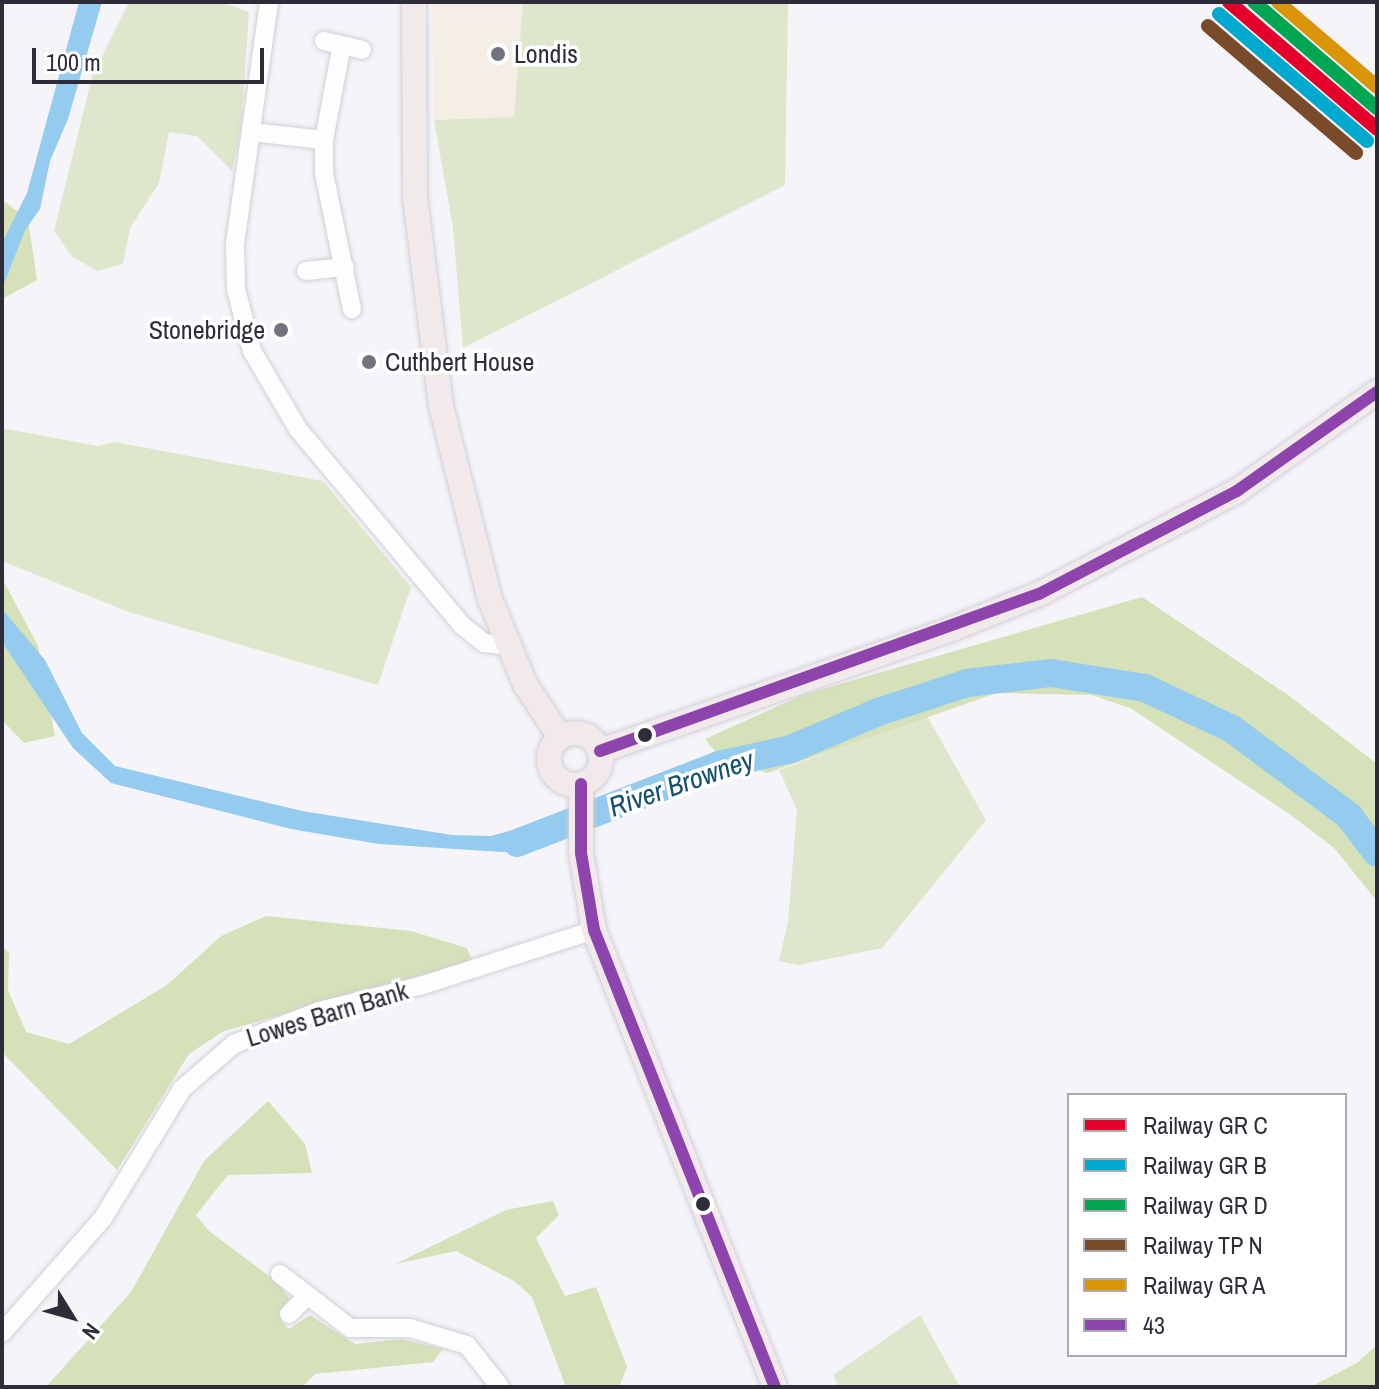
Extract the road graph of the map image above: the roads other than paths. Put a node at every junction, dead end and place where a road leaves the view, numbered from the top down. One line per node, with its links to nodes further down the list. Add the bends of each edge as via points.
1 (269, 2): 4 (street)
2 (414, 2): 10 (main road, via 415,197 434,363 466,519)
3 (362, 50): 5 (street, via 333,45)
4 (251, 132): 5 (street); 10 (street, via 235,243 236,289 245,330 266,382 298,429 463,626 484,643)
5 (324, 140): 6 (street, via 324,173)
6 (345, 267): 7 (street); 8 (street)
7 (306, 271)
8 (352, 309)
9 (1377, 392): 12 (main road, via 1237,491 1039,594)
10 (508, 646): 11 (main road)
11 (560, 737): 12 (main road, via 584,734); 13 (main road, via 551,750 550,765 559,779)
12 (600, 751): 13 (main road, via 600,768)
13 (581, 784): 14 (main road, via 581,853)
14 (594, 930): 18 (street, Lowes Barn Bank, via 423,985 319,1011 234,1044 182,1089 103,1218); 20 (main road)
15 (280, 1274): 16 (street)
16 (306, 1297): 17 (street); 19 (street, via 350,1328 410,1328 467,1345)
17 (289, 1314)
18 (2, 1333)
19 (500, 1387)
20 (775, 1387)

